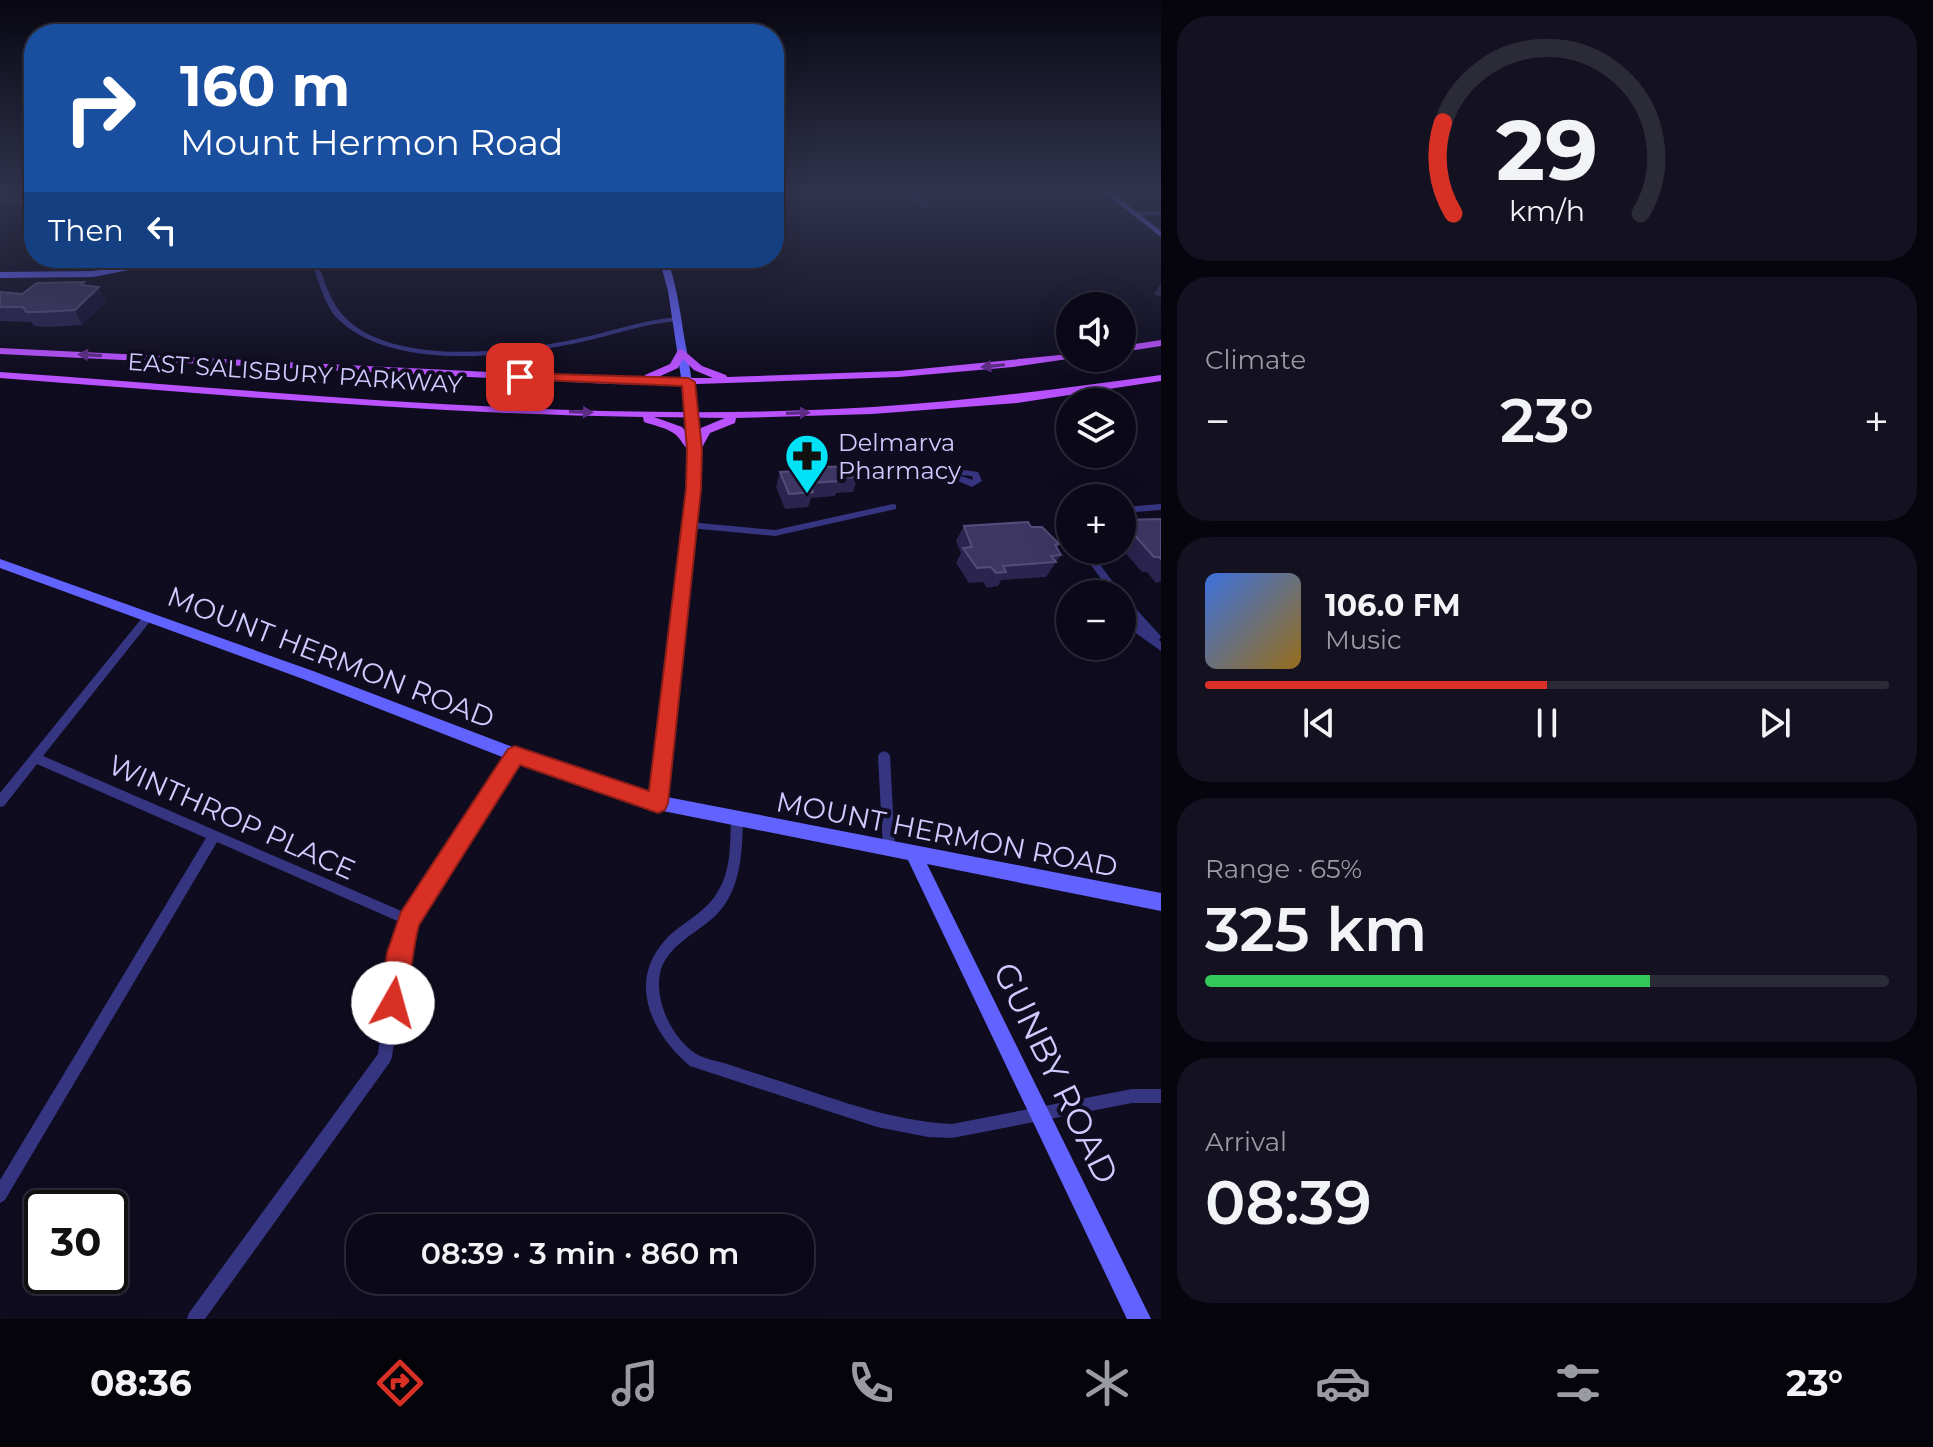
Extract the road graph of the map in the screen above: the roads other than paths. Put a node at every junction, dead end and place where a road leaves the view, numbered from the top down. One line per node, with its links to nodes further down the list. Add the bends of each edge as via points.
1 (128, 268): 4 (street, via 93,274)
2 (316, 268): 5 (street, via 343,320 370,338 411,349 465,353 546,347)
3 (665, 268): 5 (street)
4 (0, 275)
5 (677, 319): 9 (street)
6 (1161, 343): 7 (main road)
7 (1136, 347)
8 (0, 351): 13 (main road, EAST SALISBURY PARKWAY, one-way to 8)
9 (682, 352): 13 (main road, via 674,366 661,373); 14 (main road, via 708,372); 15 (street)
10 (1056, 358): 14 (main road, EAST SALISBURY PARKWAY, one-way to 14, via 910,374)
11 (0, 375): 16 (main road, EAST SALISBURY PARKWAY, one-way to 16)
12 (1161, 378): 18 (main road, EAST SALISBURY PARKWAY, one-way to 12, via 990,400)
13 (612, 381): 15 (main road, EAST SALISBURY PARKWAY)
14 (749, 381): 15 (main road, EAST SALISBURY PARKWAY)
15 (688, 382): 17 (street)
16 (615, 414): 17 (main road, EAST SALISBURY PARKWAY); 19 (main road, via 670,426)
17 (692, 414): 18 (main road, EAST SALISBURY PARKWAY); 19 (street)
18 (762, 414): 19 (main road, via 715,424)
19 (695, 450): 23 (street)
20 (893, 507): 23 (street, via 775,533)
21 (1161, 507): 22 (street)
22 (1136, 509)
23 (689, 525): 34 (street)
24 (0, 563): 26 (street, MOUNT HERMON ROAD)
25 (1136, 614): 28 (street)
26 (149, 616): 30 (street, MOUNT HERMON ROAD); 32 (street)
27 (1136, 625): 29 (street)
28 (1161, 640)
29 (1161, 647)
30 (515, 755): 34 (street, MOUNT HERMON ROAD); 40 (street)
31 (884, 756): 37 (street)
32 (35, 758): 33 (street); 36 (street, WINTHROP PLACE)
33 (0, 802)
34 (658, 803): 35 (street, MOUNT HERMON ROAD)
35 (737, 821): 37 (street, MOUNT HERMON ROAD); 42 (street, via 733,871 720,901 667,947 654,972 657,1017 672,1043 719,1071 903,1126 952,1131)
36 (214, 836): 40 (street, WINTHROP PLACE); 43 (street)
37 (889, 849): 38 (street, MOUNT HERMON ROAD)
38 (914, 855): 39 (street, MOUNT HERMON ROAD); 42 (street, GUNBY ROAD)
39 (1161, 902)
40 (409, 920): 44 (street, via 399,953 385,1057)
41 (1161, 1096): 42 (street)
42 (1040, 1112): 45 (street, GUNBY ROAD)
43 (0, 1195)
44 (195, 1319)
45 (1139, 1319)

